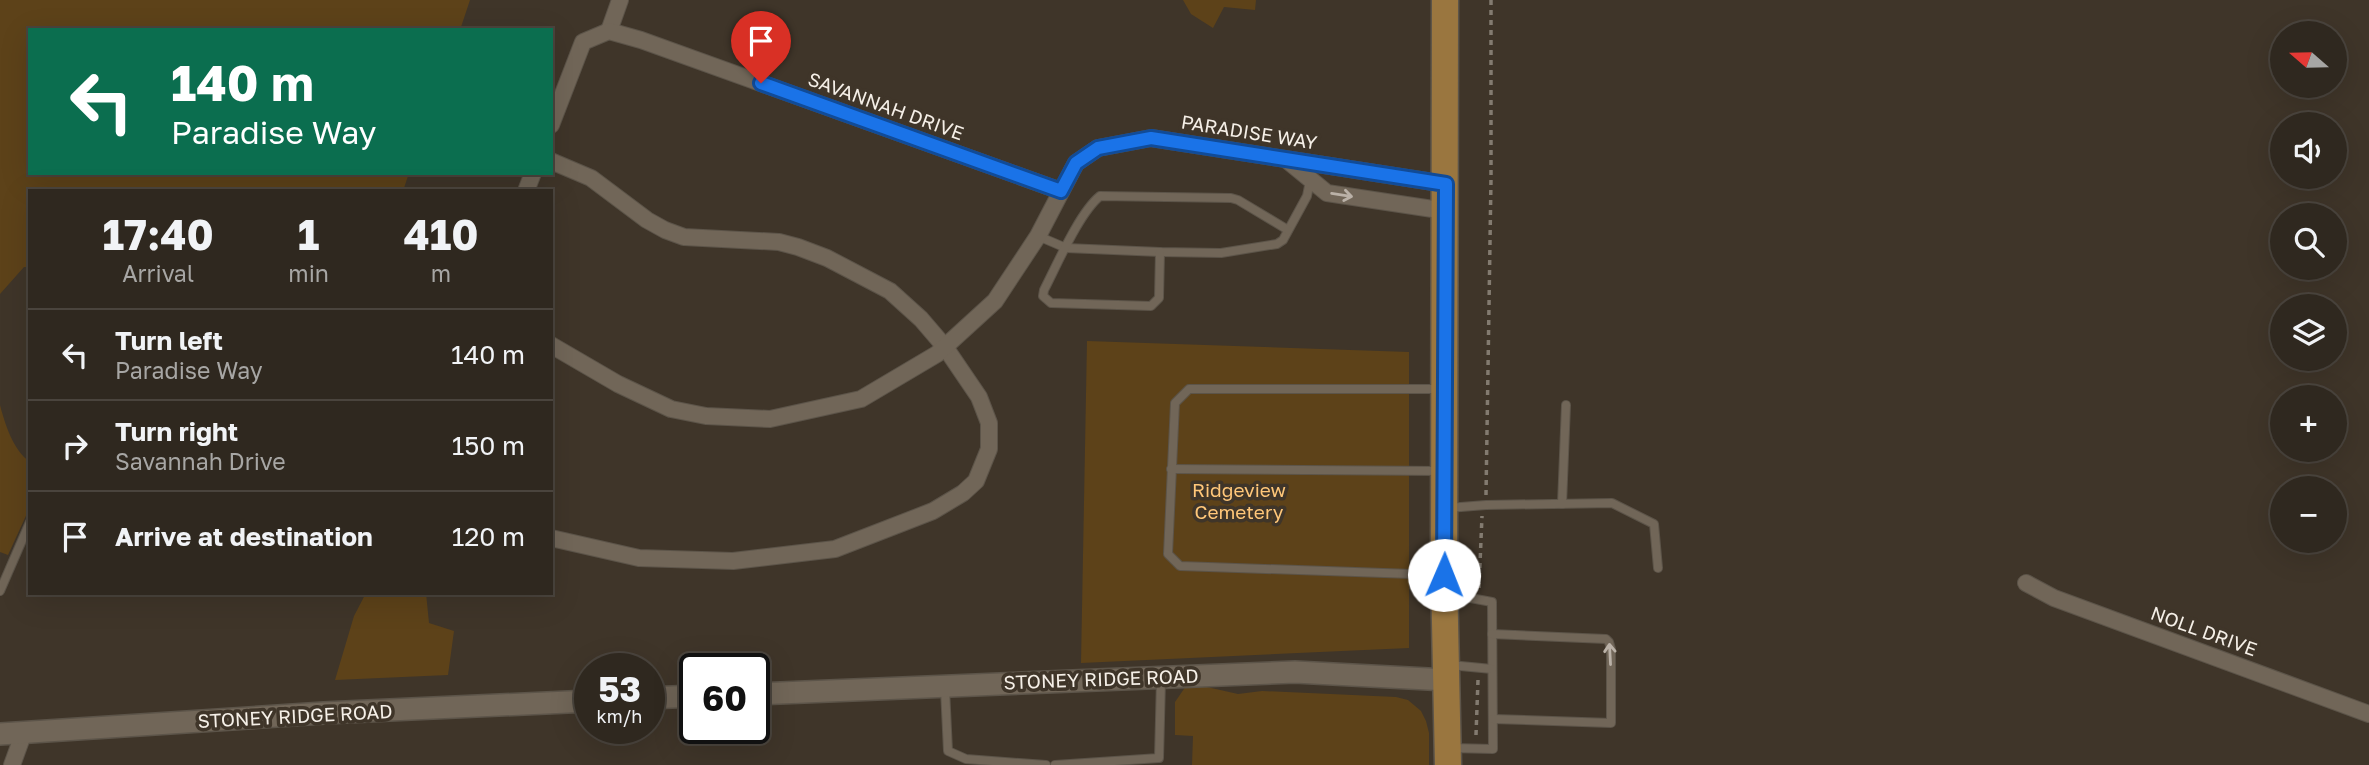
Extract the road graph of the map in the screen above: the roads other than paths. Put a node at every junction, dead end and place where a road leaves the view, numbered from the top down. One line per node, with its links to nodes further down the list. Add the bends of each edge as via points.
1 (620, 0): 3 (street)
2 (1445, 0): 7 (main road)
3 (609, 31): 4 (street, via 583,42); 8 (street, SAVANNAH DRIVE)
4 (553, 120)
5 (553, 162): 15 (street, via 592,178 647,220 684,237 779,243 827,258 890,291)
6 (1311, 171): 7 (street, PARADISE WAY); 8 (street, PARADISE WAY, via 1286,159 1151,138 1098,148 1076,163); 9 (street, one-way to 9, via 1327,193); 10 (lane, via 1307,196)
7 (1446, 184): 9 (main road)
8 (1061, 191): 11 (street, PARADISE WAY)
9 (1446, 211): 16 (main road)
10 (1288, 230): 12 (lane, via 1231,198 1106,195 1095,201); 13 (lane, via 1277,244 1229,253)
11 (1038, 236): 12 (lane); 15 (street, PARADISE WAY, via 995,301)
12 (1066, 248): 13 (lane); 13 (lane, via 1044,290 1043,296 1051,303 1151,306 1159,298)
13 (1160, 252)
14 (553, 346): 15 (street, PARADISE WAY, via 671,409 769,419 861,399)
15 (945, 347): 23 (street, via 979,397 989,423 989,449 976,481 933,511 835,549 733,561 639,558)
16 (1445, 389): 18 (lane, via 1189,389 1174,403); 19 (main road)
17 (1566, 405): 20 (lane)
18 (1171, 469): 19 (lane); 26 (lane, via 1168,554 1180,566)
19 (1445, 471): 21 (main road)
20 (1562, 504): 21 (lane); 24 (lane, via 1612,503 1654,523)
21 (1445, 509): 26 (main road)
22 (28, 527): 27 (lane)
23 (553, 538)
24 (1658, 568)
25 (2026, 583): 35 (street, NOLL DRIVE, via 2054,598)
26 (1445, 584): 28 (lane, via 1492,602); 30 (main road)
27 (0, 591)
28 (1492, 634): 29 (lane); 36 (lane, one-way to 28, via 1611,723 1609,642 1605,639)
29 (1492, 668): 30 (lane); 36 (lane)
30 (1447, 672): 31 (street, STONEY RIDGE ROAD); 39 (main road)
31 (1161, 677): 32 (street, STONEY RIDGE ROAD); 40 (lane)
32 (945, 686): 33 (street, STONEY RIDGE ROAD); 42 (lane, via 948,751 966,759)
33 (770, 693)
34 (574, 702): 37 (street, STONEY RIDGE ROAD)
35 (2369, 714)
36 (1493, 719): 39 (lane, via 1493,749)
37 (24, 732): 38 (street, STONEY RIDGE ROAD); 41 (street)
38 (0, 734)
39 (1448, 757)
40 (1159, 761): 43 (lane)
41 (12, 765)
42 (1046, 765)
43 (1055, 765)

